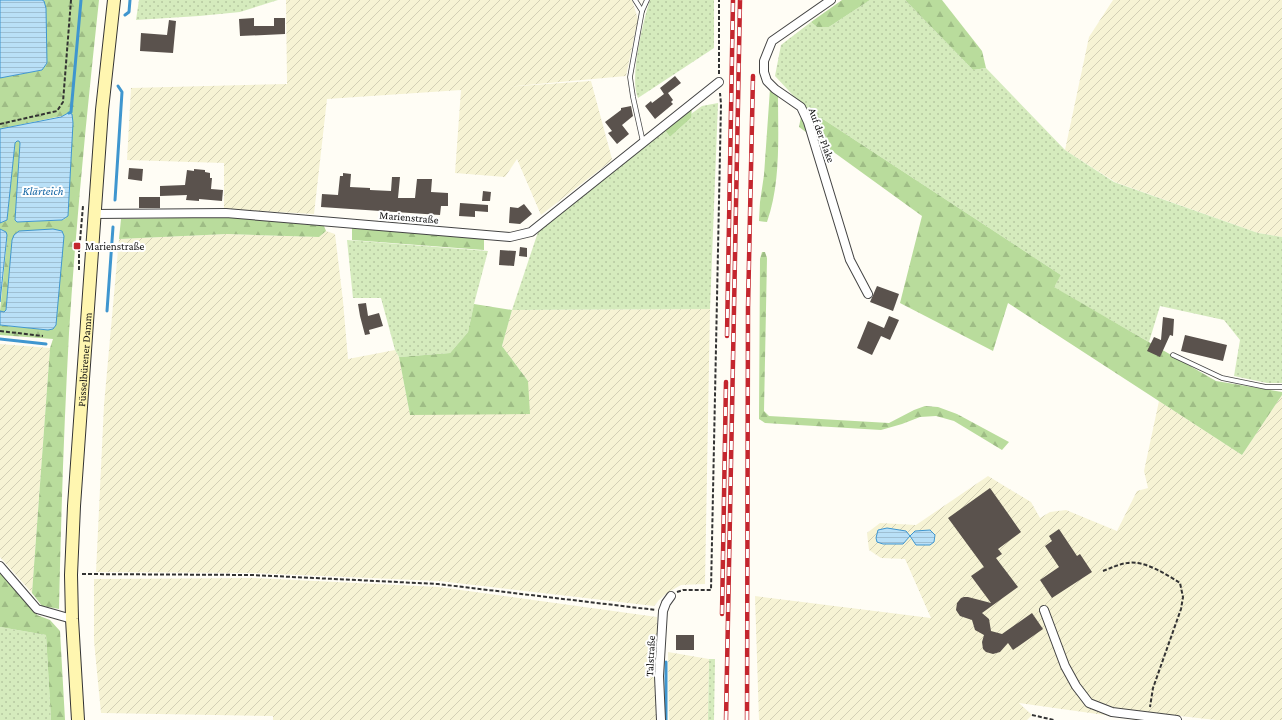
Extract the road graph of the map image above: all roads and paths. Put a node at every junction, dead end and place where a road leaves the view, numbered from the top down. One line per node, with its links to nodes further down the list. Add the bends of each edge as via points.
1 (71, 0): 9 (path, via 63,102 57,110)
2 (114, 0): 11 (main road, Püsselbürener Damm)
3 (635, 0): 7 (lane)
4 (648, 0): 7 (lane)
5 (719, 0): 8 (path)
6 (831, 0): 12 (street, Auf der Plake, via 772,41 764,61 764,72 767,81 775,89 801,108 808,122 850,260)
7 (642, 11): 10 (lane, via 630,77)
8 (718, 82): 10 (street, Marienstraße); 20 (path, via 721,112 711,590 683,590)
9 (0, 124)
10 (644, 143): 11 (street, Marienstraße, via 531,232 510,237 226,212)
11 (93, 214): 23 (main road, Püsselbürener Damm, via 74,506)
12 (868, 294)
13 (0, 331): 14 (path)
14 (43, 336)
15 (1173, 355): 16 (lane, via 1222,378 1266,387)
16 (1282, 387)
17 (0, 566): 23 (street, via 37,609)
18 (1103, 570): 25 (path, via 1128,563 1145,565 1163,572 1180,583 1183,597 1181,609 1153,688)
19 (82, 574): 22 (path, via 252,575 438,584)
20 (671, 596): 22 (street, Talstraße)
21 (1044, 610): 25 (street, via 1065,666 1089,703 1112,712)
22 (663, 611): 27 (street, Talstraße, via 659,676)
23 (72, 619): 26 (main road, Püsselbürener Damm)
24 (1032, 715): 28 (path)
25 (1149, 716): 29 (street)
26 (78, 720)
27 (661, 720)
28 (1054, 720)
29 (1177, 720)

